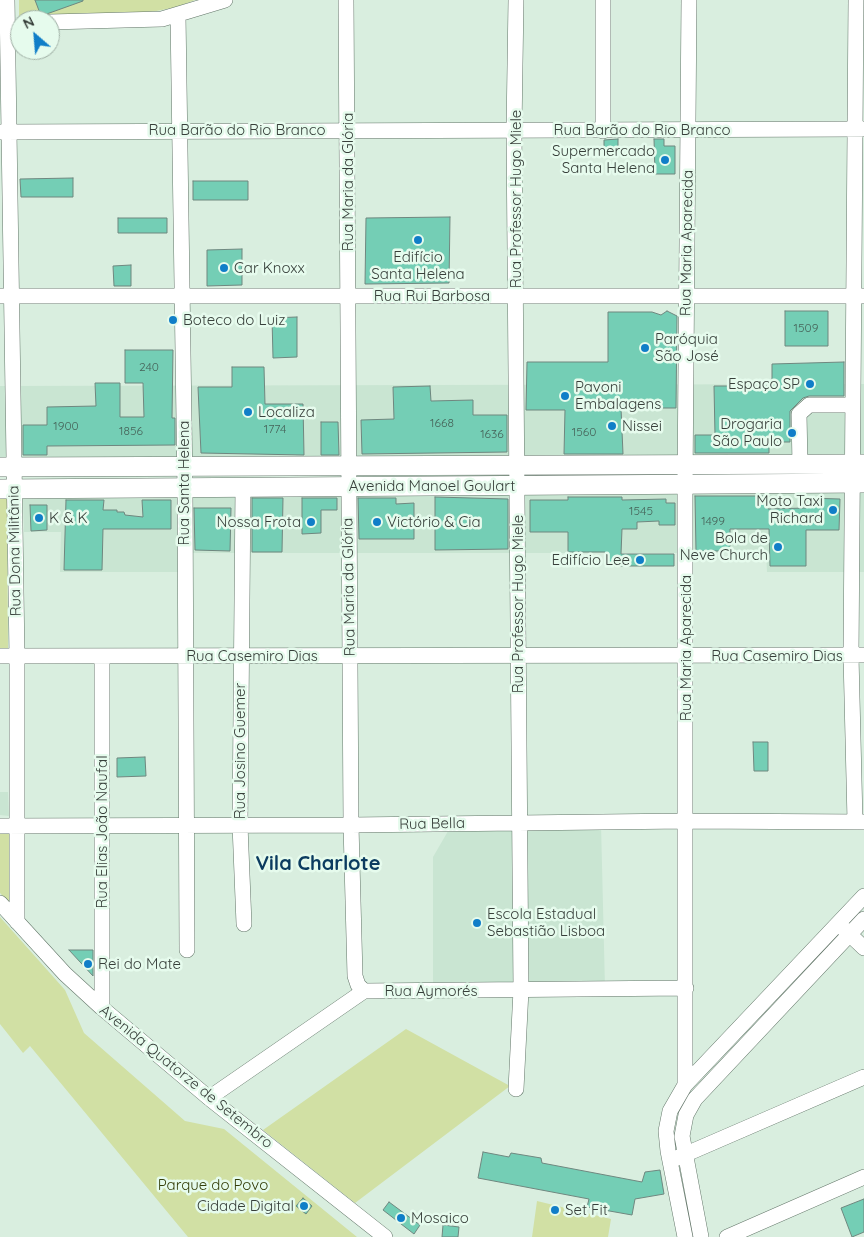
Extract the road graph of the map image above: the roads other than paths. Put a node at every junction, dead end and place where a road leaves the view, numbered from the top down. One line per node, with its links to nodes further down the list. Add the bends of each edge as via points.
1 (7, 0): 10 (street, Rua Dona Militânia)
2 (225, 0): 8 (street)
3 (346, 0): 11 (street, Rua Maria da Glória)
4 (516, 0): 14 (street, Rua Professor Hugo Miele)
5 (603, 0): 15 (street)
6 (689, 0): 16 (street, Rua Maria Aparecida)
7 (856, 0): 12 (street)
8 (178, 15): 9 (street, via 162,19); 13 (street, Rua Santa Helena)
9 (60, 22)
10 (9, 24): 17 (street, Rua Dona Militânia)
11 (348, 129): 13 (street, Rua Barão do Rio Branco); 14 (street, Rua Barão do Rio Branco); 20 (street, Rua Maria da Glória)
12 (860, 129): 16 (street, Rua Barão do Rio Branco); 23 (street)
13 (178, 130): 17 (street, Rua Barão do Rio Branco); 19 (street, Rua Santa Helena)
14 (514, 130): 15 (street, Rua Barão do Rio Branco); 21 (street, Rua Professor Hugo Miele)
15 (603, 130): 16 (street, Rua Barão do Rio Branco)
16 (689, 130): 22 (street, Rua Maria Aparecida)
17 (4, 132): 18 (street, Rua Dona Militânia)
18 (5, 296): 19 (street, Rua Rui Barbosa); 29 (street, Rua Dona Militânia)
19 (182, 296): 20 (street, Rua Rui Barbosa); 30 (street, Rua Santa Helena)
20 (348, 296): 21 (street, Rua Rui Barbosa); 31 (street, Rua Maria da Glória)
21 (516, 296): 22 (street, Rua Rui Barbosa); 28 (street, Rua Professor Hugo Miele)
22 (686, 296): 23 (street, Rua Rui Barbosa); 27 (street, Rua Maria Aparecida)
23 (859, 296): 24 (street)
24 (853, 406): 25 (street, via 809,405 799,414); 26 (street)
25 (800, 464): 26 (main road, Avenida Manoel Goulart); 27 (main road, Avenida Manoel Goulart)
26 (858, 464): 32 (street)
27 (686, 465): 28 (main road, Avenida Manoel Goulart); 33 (street, Rua Maria Aparecida)
28 (517, 466): 31 (main road, Avenida Manoel Goulart); 34 (street, Rua Professor Hugo Miele)
29 (7, 467): 30 (main road, Avenida Manoel Goulart); 38 (street, Rua Dona Militânia)
30 (184, 467): 31 (main road, Avenida Manoel Goulart); 36 (street, Rua Santa Helena)
31 (348, 467): 35 (street, Rua Maria da Glória)
32 (858, 483): 33 (main road, Avenida Manoel Goulart); 41 (street)
33 (685, 485): 34 (main road, Avenida Manoel Goulart); 47 (street, Rua Maria Aparecida)
34 (518, 486): 35 (main road, Avenida Manoel Goulart); 40 (street, Rua Professor Hugo Miele)
35 (348, 487): 37 (main road, Avenida Manoel Goulart); 39 (street, Rua Maria da Glória)
36 (185, 488): 37 (main road, Avenida Manoel Goulart); 38 (main road, Avenida Manoel Goulart); 45 (street, Rua Santa Helena)
37 (242, 488): 46 (street, Rua Josino Guemer)
38 (7, 489): 43 (street, Rua Dona Militânia)
39 (350, 655): 40 (street, Rua Casemiro Dias); 46 (street, Rua Casemiro Dias); 53 (street, Rua Maria da Glória)
40 (519, 655): 47 (street, Rua Casemiro Dias); 50 (street, Rua Professor Hugo Miele)
41 (858, 655): 47 (street, Rua Casemiro Dias); 49 (street)
42 (0, 656): 43 (street, Rua Casemiro Dias)
43 (17, 656): 44 (street, Rua Casemiro Dias); 55 (street, Rua Dona Militânia)
44 (102, 656): 45 (street, Rua Casemiro Dias); 56 (street, Rua Elias João Naufal)
45 (184, 656): 46 (street, Rua Casemiro Dias); 51 (street, Rua Santa Helena)
46 (240, 656): 52 (street, Rua Josino Guemer)
47 (685, 657): 48 (street, Rua Maria Aparecida)
48 (685, 820): 49 (street, Rua Bella); 50 (street, Rua Bella); 66 (street, Rua Maria Aparecida)
49 (860, 822)
50 (520, 823): 53 (street, Rua Bella); 67 (street, Rua Professor Hugo Miele)
51 (185, 825): 52 (street, Rua Bella); 56 (street, Rua Bella); 65 (street, Rua Santa Helena)
52 (240, 825): 53 (street, Rua Bella); 61 (street, Rua Josino Guemer)
53 (351, 825): 68 (street, Rua Maria da Glória, via 355,976)
54 (0, 826): 55 (street, Rua Bella)
55 (16, 826): 56 (street, Rua Bella); 60 (street, Rua Dona Militânia)
56 (102, 826): 69 (street, Rua Elias João Naufal)
57 (864, 896): 62 (street)
58 (0, 903): 60 (street, Avenida Quatorze de Setembro)
59 (864, 920): 63 (street)
60 (17, 922): 69 (street, Avenida Quatorze de Setembro)
61 (244, 924)
62 (838, 924): 63 (street); 71 (street)
63 (850, 935): 64 (street); 74 (street, via 695,1099 686,1114 682,1136)
64 (864, 948)
65 (186, 950)
66 (686, 988): 67 (street, Rua Aymorés); 71 (street, Rua Maria Aparecida)
67 (521, 990): 68 (street, Rua Aymorés); 72 (street, Rua Professor Hugo Miele)
68 (364, 991): 73 (street, Rua Aymorés)
69 (102, 1008): 73 (street, Avenida Quatorze de Setembro)
70 (864, 1077): 74 (street)
71 (685, 1085): 75 (street, via 670,1111 666,1131)
72 (516, 1089)
73 (209, 1098): 77 (street, Avenida Quatorze de Setembro)
74 (686, 1155): 75 (street); 79 (street)
75 (670, 1161): 78 (street)
76 (864, 1177): 80 (street)
77 (385, 1237)
78 (685, 1237)
79 (701, 1237)
80 (727, 1237)

